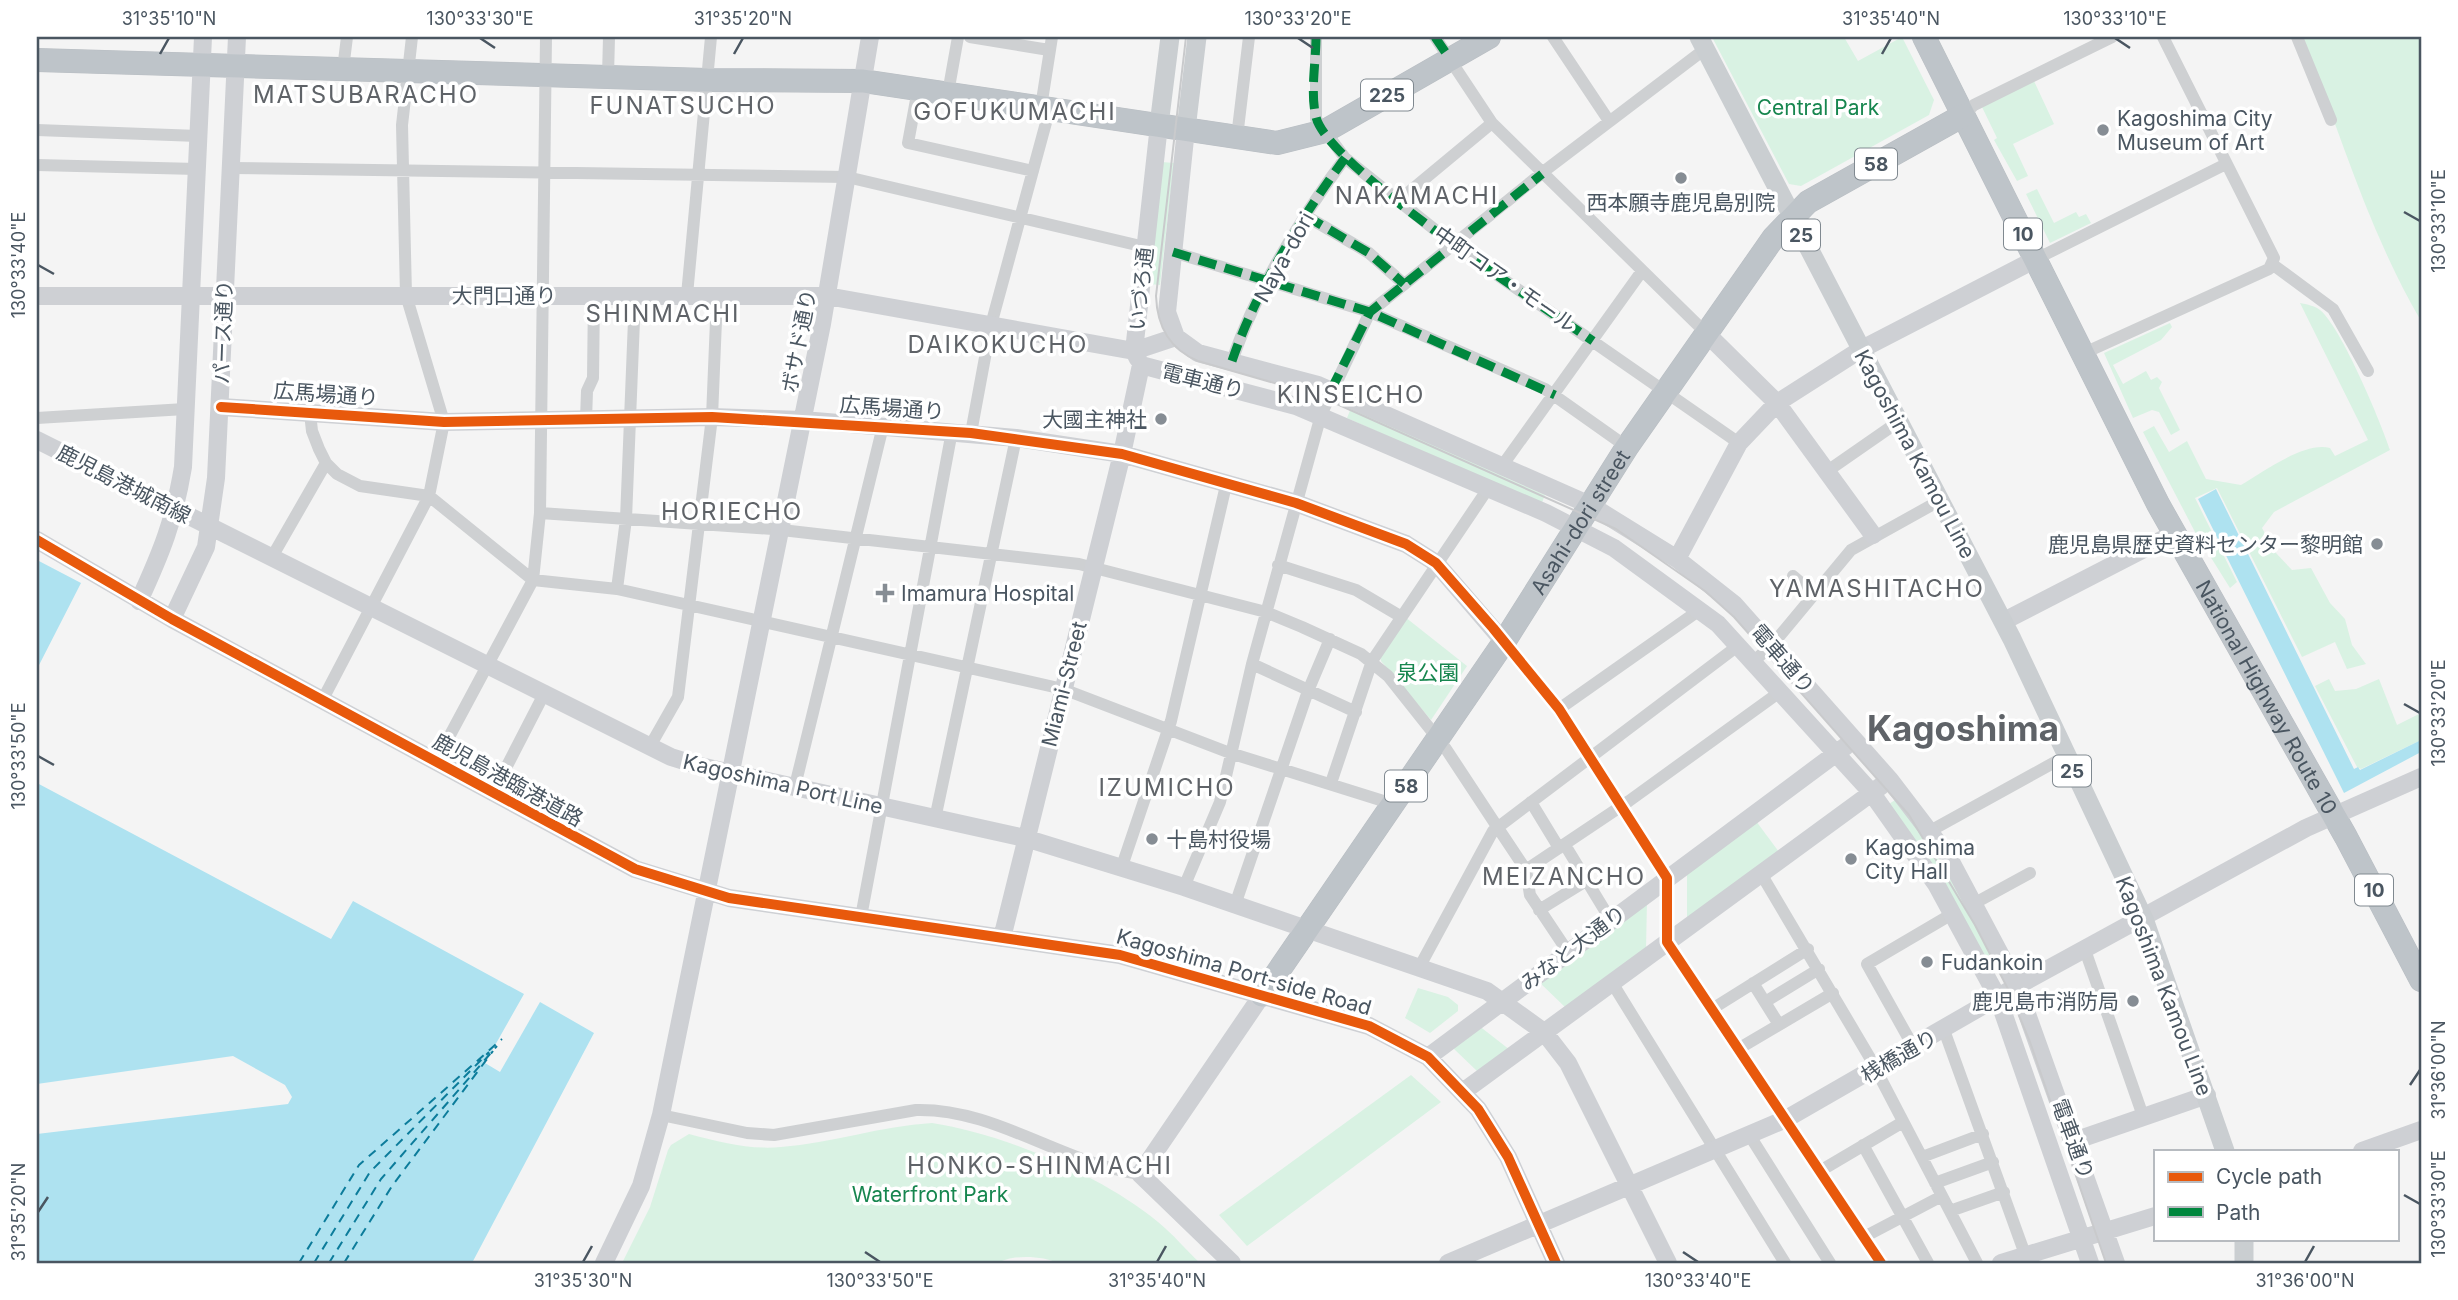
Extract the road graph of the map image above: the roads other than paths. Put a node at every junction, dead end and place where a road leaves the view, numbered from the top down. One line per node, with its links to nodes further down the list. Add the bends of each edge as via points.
1 (203, 37): 26 (street, パース通り)
2 (237, 37): 27 (street, パース通り)
3 (348, 37): 28 (street)
4 (412, 37): 29 (street)
5 (546, 37): 30 (street)
6 (609, 37): 31 (street)
7 (712, 37): 32 (street)
8 (870, 37): 33 (street, ボサド通り)
9 (958, 37): 35 (street)
10 (970, 37): 22 (street)
11 (1170, 37): 41 (main road)
12 (1197, 37): 42 (main road)
13 (1249, 37): 46 (street)
14 (1316, 37): 44 (street, via 1316,119)
15 (1435, 37): 25 (street)
16 (1553, 37): 39 (street)
17 (1924, 37): 37 (highway, National Highway Route 10 / 10)
18 (2112, 37): 37 (street, via 1974,105)
19 (2163, 37): 48 (street)
20 (2297, 37): 38 (street)
21 (1484, 38): 25 (highway, 225)
22 (1050, 43): 36 (street)
23 (1702, 43): 39 (street); 59 (main road, Kagoshima Kamou Line / 25)
24 (37, 60): 26 (highway, 225)
25 (1450, 60): 40 (street); 44 (highway, 225)
26 (202, 65): 27 (highway, 225); 45 (street, パース通り)
27 (236, 66): 28 (highway, 225); 50 (street, パース通り)
28 (344, 69): 29 (highway, 225)
29 (408, 71): 30 (highway, 225); 52 (street)
30 (546, 75): 31 (highway, 225); 54 (street)
31 (608, 76): 32 (highway, 225)
32 (707, 80): 33 (highway, 225); 55 (street)
33 (863, 80): 34 (highway, 225); 57 (street, ボサド通り)
34 (918, 89): 35 (highway, 225); 53 (street, via 908,143)
35 (948, 93): 36 (highway, 225)
36 (1046, 108): 41 (highway, 225); 53 (street)
37 (1962, 116): 59 (highway, Asahi-dori street / 58); 65 (highway, National Highway Route 10 / 10)
38 (2331, 120)
39 (1609, 121): 56 (street)
40 (1492, 123): 56 (street); 58 (street)
41 (1159, 125): 42 (highway, 225); 63 (street, いづろ通)
42 (1186, 129): 46 (highway, 225); 64 (street, いづろ通)
43 (37, 130): 45 (street)
44 (1325, 131): 46 (highway, 225, via 1277,143); 47 (street, 中町コア・モール)
45 (198, 136): 51 (street, パース通り)
46 (1237, 136)
47 (1345, 158): 58 (street, 中町コア・モール); 61 (street, Naya-dori)
48 (2226, 164): 65 (street); 66 (street, via 2274,258)
49 (37, 165): 51 (street)
50 (231, 168): 52 (street); 77 (street, パース通り)
51 (197, 169): 70 (street, パース通り)
52 (403, 170): 54 (street); 71 (street)
53 (1033, 171): 60 (street)
54 (542, 173): 55 (street); 72 (street)
55 (698, 174): 57 (street); 75 (street)
56 (1542, 174): 62 (street); 67 (street)
57 (847, 177): 60 (street); 79 (street, ボサド通り)
58 (1398, 201): 62 (street, 中町コア・モール)
59 (1792, 215): 82 (highway, Asahi-dori street / 58); 85 (main road, Kagoshima Kamou Line / 25)
60 (1021, 216): 63 (street); 81 (street)
61 (1306, 216): 68 (street, Naya-dori); 69 (street, via 1369,253)
62 (1454, 245): 69 (street); 84 (street, 中町コア・モール)
63 (1146, 247): 87 (street, いづろ通)
64 (1173, 252): 68 (street); 83 (street, いづろ通, via 1167,312)
65 (2036, 258): 85 (street); 86 (highway, National Highway Route 10 / 10)
66 (2272, 264): 86 (street); 89 (street, via 2333,309)
67 (1642, 271): 82 (street); 84 (street)
68 (1269, 281): 80 (street); 88 (street, Naya-dori)
69 (1404, 284): 80 (street)
70 (191, 295): 76 (street, 大門口通り); 77 (street, 大門口通り); 95 (street, パース通り)
71 (406, 295): 72 (street, 大門口通り); 77 (street, 大門口通り); 104 (street)
72 (542, 295): 73 (street, 大門口通り); 102 (street)
73 (594, 295): 74 (street, 大門口通り); 101 (street, via 593,378 587,391)
74 (635, 295): 75 (street, 大門口通り); 100 (street)
75 (687, 295): 78 (street, 大門口通り)
76 (37, 296)
77 (225, 296): 94 (street, パース通り)
78 (718, 296): 79 (street, 大門口通り); 98 (street)
79 (827, 296): 81 (street, 大門口通り); 103 (street, ボサド通り)
80 (1370, 312): 90 (street); 92 (street)
81 (991, 325): 87 (street, 大門口通り); 107 (street)
82 (1706, 333): 91 (highway, Asahi-dori street / 58); 93 (street)
83 (1176, 337): 87 (street, いづろ通); 88 (street, 電車通り, via 1198,353)
84 (1593, 341): 91 (street, 中町コア・モール); 92 (street)
85 (1860, 350): 93 (street); 105 (main road, Kagoshima Kamou Line / 25)
86 (2082, 354): 129 (highway, National Highway Route 10 / 10)
87 (1138, 358): 97 (street, 電車通り); 112 (street, Miami-Street)
88 (1232, 361): 90 (street, 電車通り)
89 (2368, 371)
90 (1331, 390): 97 (street); 114 (street, 電車通り)
91 (1666, 391): 110 (street, 中町コア・モール); 111 (highway, Asahi-dori street / 58)
92 (1555, 395): 111 (street); 114 (street)
93 (1777, 403): 110 (street); 115 (street)
94 (221, 407): 96 (street, 広馬場通り); 126 (street, パース通り)
95 (185, 410): 99 (street); 122 (street, パース通り)
96 (310, 412): 104 (street, 広馬場通り); 113 (street, via 312,431)
97 (1321, 415): 117 (street, 電車通り); 120 (street)
98 (712, 417): 100 (street, 広馬場通り); 103 (street, 広馬場通り); 125 (street)
99 (37, 418)
100 (630, 418): 101 (street, 広馬場通り); 124 (street)
101 (586, 420): 102 (street, 広馬場通り)
102 (540, 421): 104 (street, 広馬場通り); 123 (street)
103 (803, 421): 106 (street, 広馬場通り); 128 (street, ボサド通り)
104 (444, 422): 118 (street)
105 (1898, 422): 115 (street); 119 (main road, Kagoshima Kamou Line / 25)
106 (883, 426): 107 (street, 広馬場通り); 131 (street)
107 (962, 432): 108 (street, 広馬場通り); 133 (street)
108 (1016, 438): 112 (street, 広馬場通り); 134 (street)
109 (37, 440): 122 (street, 鹿児島港城南線)
110 (1739, 443): 136 (street)
111 (1627, 447): 121 (highway, Asahi-dori street / 58)
112 (1122, 454): 116 (street, 広馬場通り); 139 (street, Miami-Street)
113 (326, 463): 118 (street, via 360,486); 135 (street)
114 (1502, 466): 121 (street, 電車通り)
115 (1826, 472): 130 (street)
116 (1227, 481): 120 (street, 広馬場通り); 143 (street)
117 (1487, 490): 127 (street, 電車通り); 137 (street)
118 (429, 496): 141 (street); 147 (street)
119 (1939, 500): 130 (street); 153 (main road, Kagoshima Kamou Line / 25)
120 (1297, 503): 137 (street, 広馬場通り, via 1406,544); 138 (street)
121 (1590, 505): 127 (highway, Asahi-dori street / 58); 136 (street, 電車通り)
122 (176, 511): 126 (street, 鹿児島港城南線); 145 (street, パース通り)
123 (540, 513): 124 (street); 141 (street)
124 (626, 519): 125 (street); 142 (street)
125 (699, 523): 128 (street); 146 (street)
126 (211, 528): 135 (street, Kagoshima Port Line); 151 (street, パース通り)
127 (1577, 529): 148 (street, 電車通り, via 1614,548); 156 (highway, Asahi-dori street / 58)
128 (781, 530): 131 (street); 152 (street, ボサド通り)
129 (2175, 533): 153 (street); 193 (highway, National Highway Route 10 / 10)
130 (1873, 536): 144 (street, via 1851,550)
131 (857, 538): 133 (street); 154 (street)
132 (37, 540): 145 (street, 鹿児島港臨港道路)
133 (931, 547): 134 (street); 159 (street)
134 (991, 553): 139 (street); 164 (street)
135 (272, 557): 147 (street, Kagoshima Port Line)
136 (1677, 559): 158 (street, 電車通り, via 1734,604)
137 (1436, 562): 150 (street); 156 (street, 広馬場通り)
138 (1278, 565): 149 (street); 150 (street, via 1356,590)
139 (1094, 566): 143 (street); 165 (street, Miami-Street)
140 (1793, 576): 144 (street)
141 (534, 580): 142 (street); 163 (street)
142 (617, 589): 146 (street)
143 (1201, 594): 149 (street); 172 (street)
144 (1814, 594): 158 (street)
145 (139, 601): 151 (street, 鹿児島港臨港道路)
146 (689, 606): 152 (street); 175 (street, via 678,697)
147 (370, 608): 163 (street, Kagoshima Port Line); 169 (street)
148 (1701, 609): 157 (street, 電車通り); 170 (street)
149 (1266, 612): 155 (street); 162 (street)
150 (1400, 617): 160 (street)
151 (172, 620): 169 (street, 鹿児島港臨港道路)
152 (762, 621): 154 (street); 182 (street, ボサド通り)
153 (2004, 621): 178 (main road, Kagoshima Kamou Line / 25)
154 (832, 637): 159 (street); 186 (street)
155 (1330, 639): 160 (street); 166 (street)
156 (1504, 642): 170 (street); 173 (highway, Asahi-dori street / 58)
157 (1739, 645): 161 (street, 電車通り); 179 (street)
158 (1772, 645): 161 (street); 174 (street, 電車通り)
159 (910, 655): 164 (street); 192 (street)
160 (1372, 661): 171 (street); 173 (street)
161 (1754, 661): 167 (street, 電車通り)
162 (1252, 664): 166 (street); 176 (street)
163 (488, 666): 168 (street, Kagoshima Port Line); 180 (street)
164 (967, 668): 165 (street); 194 (street)
165 (1063, 689): 172 (street); 197 (street, Miami-Street)
166 (1308, 691): 171 (street); 181 (street)
167 (1781, 691): 177 (street, 電車通り); 191 (street)
168 (544, 694): 175 (street, Kagoshima Port Line); 188 (street)
169 (323, 699): 180 (street, 鹿児島港臨港道路)
170 (1559, 709): 179 (street)
171 (1356, 712): 185 (street)
172 (1168, 731): 176 (street); 199 (street)
173 (1438, 739): 190 (highway, Asahi-dori street / 58); 195 (street)
174 (1853, 740): 177 (street, みなと大通り); 184 (street, 電車通り)
175 (649, 748): 182 (street, Kagoshima Port Line, via 686,763)
176 (1230, 753): 181 (street); 205 (street, via 1220,802)
177 (1837, 753): 187 (street, 電車通り); 203 (street, みなと大通り)
178 (2066, 756): 196 (street); 213 (main road, Kagoshima Kamou Line / 25)
179 (1591, 757): 189 (street); 191 (street)
180 (435, 763): 188 (street, 鹿児島港臨港道路)
181 (1281, 769): 185 (street); 208 (street)
182 (732, 772): 186 (street, Kagoshima Port Line); 206 (street, ボサド通り)
183 (2421, 777): 193 (street, 桟橋通り)
184 (1890, 780): 187 (street); 196 (street, 電車通り)
185 (1331, 783): 190 (street)
186 (794, 786): 192 (street, Kagoshima Port Line)
187 (1871, 792): 201 (street); 210 (street, 電車通り)
188 (492, 795): 206 (street, 鹿児島港臨港道路, via 635,869)
189 (1531, 802): 195 (street); 198 (street)
190 (1393, 804): 214 (highway, Asahi-dori street / 58)
191 (1622, 806): 198 (street); 203 (street)
192 (882, 807): 194 (street, Kagoshima Port Line); 211 (street)
193 (2334, 816): 213 (street, 桟橋通り); 222 (highway, National Highway Route 10 / 10)
194 (935, 819): 197 (street, Kagoshima Port Line)
195 (1498, 828): 200 (street); 220 (street)
196 (1930, 831): 207 (street, 電車通り)
197 (1025, 838): 199 (street, Kagoshima Port Line); 215 (street, Miami-Street)
198 (1562, 846): 200 (street); 204 (street)
199 (1121, 869): 205 (street, Kagoshima Port Line)
200 (1526, 870): 209 (street, via 1526,888)
201 (1760, 872): 216 (street); 217 (street)
202 (2030, 873): 207 (street)
203 (1667, 878): 212 (street, みなと大通り); 216 (street)
204 (1586, 881): 209 (street); 212 (street)
205 (1184, 887): 208 (street, Kagoshima Port Line)
206 (708, 893): 211 (street, 鹿児島港臨港道路); 241 (street, ボサド通り)
207 (1975, 903): 225 (street, 電車通り)
208 (1235, 905): 214 (street, Kagoshima Port Line)
209 (1539, 910): 219 (street)
210 (1952, 914): 228 (street, 電車通り); 235 (street, via 1867,964)
211 (861, 917): 215 (street, 鹿児島港臨港道路)
212 (1610, 919): 219 (street, みなと大通り)
213 (2144, 919): 218 (street, 桟橋通り); 240 (main road, Kagoshima Kamou Line / 25)
214 (1307, 930): 220 (street, Kagoshima Port Line); 227 (highway, Asahi-dori street / 58)
215 (1002, 938): 227 (street, Kagoshima Port-side Road, via 1120,955)
216 (1667, 942): 223 (street); 231 (street)
217 (1808, 949): 221 (street); 224 (street)
218 (2085, 950): 225 (street, 桟橋通り); 242 (street)
219 (1568, 952): 229 (street, みなと大通り)
220 (1420, 966): 229 (street, Kagoshima Port Line)
221 (1819, 969): 226 (street); 230 (street)
222 (2421, 980)
223 (1611, 981): 234 (street); 250 (street)
224 (1753, 983): 230 (street); 231 (street)
225 (2017, 986): 228 (street, 桟橋通り); 248 (street, 電車通り)
226 (1833, 993): 232 (street); 238 (street)
227 (1262, 995): 237 (street, Kagoshima Port-side Road, via 1369,1026); 256 (street)
228 (1998, 998): 233 (street, 桟橋通り); 267 (street, 電車通り)
229 (1502, 1000): 234 (street, Kagoshima Port Line); 237 (street, みなと大通り)
230 (1765, 1002): 232 (street)
231 (1712, 1009): 236 (street)
232 (1779, 1023): 236 (street)
233 (1944, 1030): 235 (street, 桟橋通り); 246 (street)
234 (1544, 1032): 239 (street); 258 (street, Kagoshima Port Line, via 1568,1063)
235 (1914, 1048): 238 (street, 桟橋通り)
236 (1738, 1049): 243 (street)
237 (1428, 1057): 239 (street)
238 (1877, 1070): 243 (street, 桟橋通り); 244 (street)
239 (1464, 1091): 264 (street, via 1508,1157)
240 (2207, 1095): 242 (street); 251 (main road, Kagoshima Kamou Line / 25)
241 (661, 1115): 256 (street, via 774,1135 937,1110 975,1116 1110,1170); 270 (street, ボサド通り, via 641,1186)
242 (2143, 1116): 248 (street)
243 (1786, 1119): 247 (street, 桟橋通り); 255 (street)
244 (1903, 1122): 249 (street); 253 (street)
245 (2421, 1130): 252 (street)
246 (1983, 1134): 253 (street); 254 (street)
247 (1750, 1136): 250 (street, 桟橋通り); 276 (street)
248 (2074, 1141): 265 (street, 電車通り)
249 (1863, 1145): 255 (street); 263 (street)
250 (1716, 1149): 258 (street, 桟橋通り); 275 (street)
251 (2225, 1150)
252 (2365, 1150)
253 (1922, 1157): 257 (street)
254 (1993, 1162): 257 (street); 259 (street)
255 (1819, 1171): 266 (street)
256 (1140, 1174): 271 (street)
257 (1935, 1183): 260 (street)
258 (1630, 1186): 264 (street, 桟橋通り); 274 (street, Kagoshima Port Line)
259 (2004, 1192): 261 (street); 269 (street)
260 (1942, 1196): 261 (street); 263 (street)
261 (1950, 1211): 279 (street)
262 (2154, 1216): 265 (street)
263 (1902, 1217): 266 (street); 278 (street)
264 (1539, 1226): 272 (street, 桟橋通り); 273 (street)
265 (2105, 1230): 267 (street); 282 (street, 電車通り)
266 (1864, 1237): 277 (street)
267 (2083, 1238): 269 (street); 281 (street, 電車通り)
268 (2244, 1240): 283 (main road)
269 (2026, 1257): 280 (street)
270 (604, 1263)
271 (1232, 1263)
272 (1448, 1263)
273 (1556, 1263)
274 (1668, 1263)
275 (1785, 1263)
276 (1830, 1263)
277 (1881, 1263)
278 (1928, 1263)
279 (1977, 1263)
280 (2001, 1263)
281 (2090, 1263)
282 (2116, 1263)
283 (2244, 1263)

